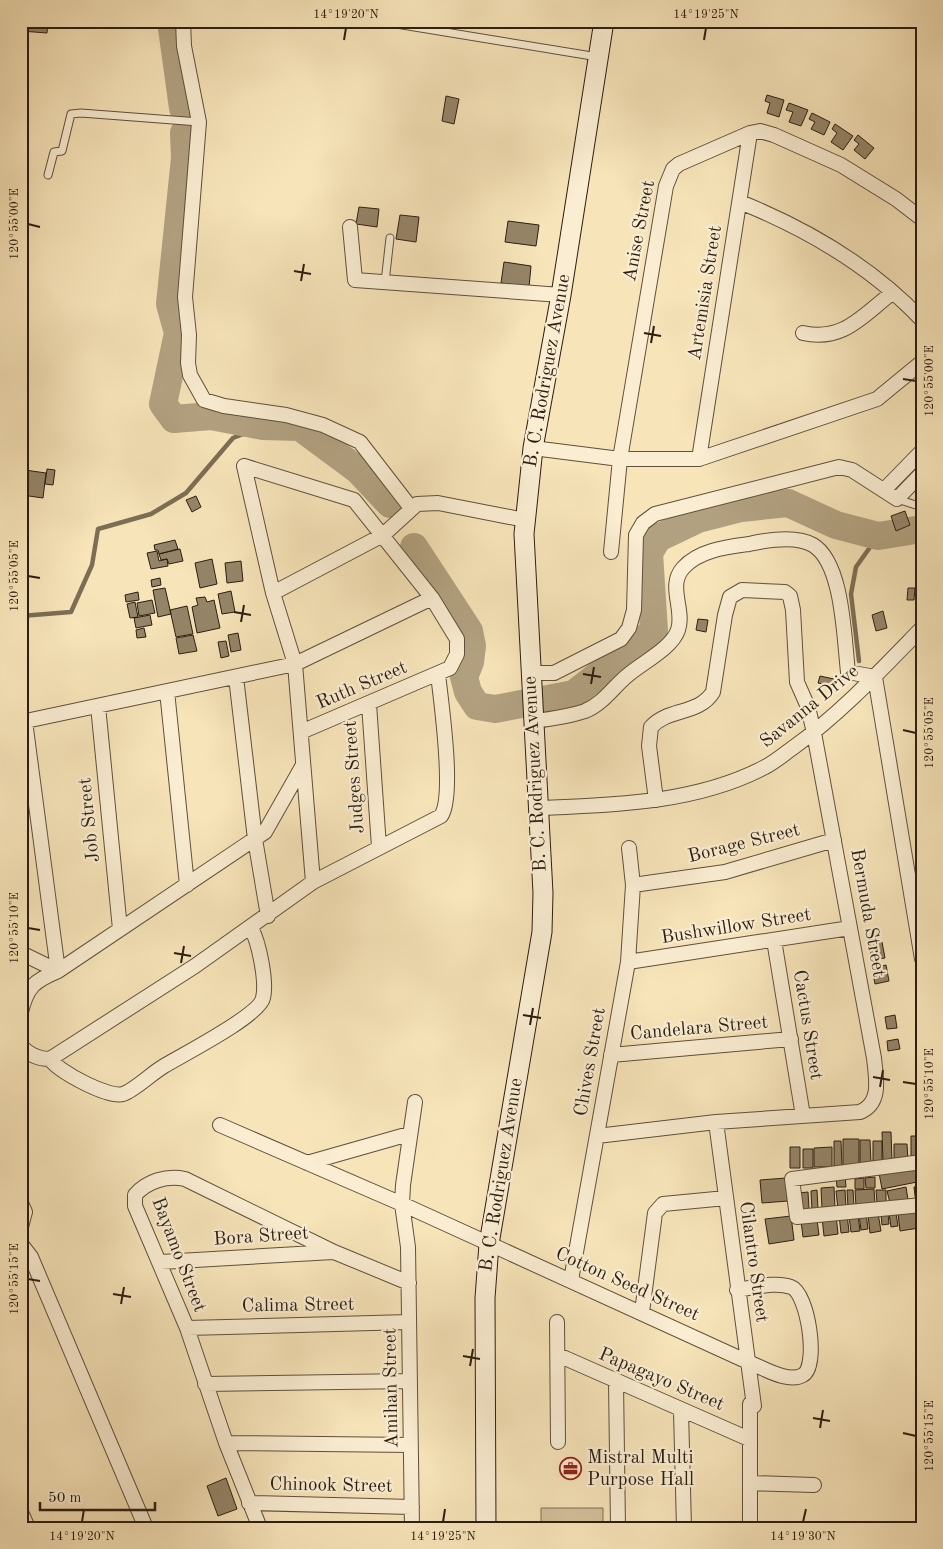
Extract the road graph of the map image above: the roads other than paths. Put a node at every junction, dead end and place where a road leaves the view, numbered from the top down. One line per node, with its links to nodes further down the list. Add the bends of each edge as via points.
1 (183, 21): 5 (street, via 184,46)
2 (378, 21): 4 (lane)
3 (604, 21): 4 (street, B. C. Rodriguez Avenue)
4 (598, 57): 14 (street, B. C. Rodriguez Avenue)
5 (199, 122): 7 (lane, via 71,114 62,151 54,152); 26 (street, via 185,297 188,363 193,382 204,400 286,415 323,425 360,442)
6 (750, 133): 8 (street, Artemisia Street); 9 (street, Anise Street, via 767,132 841,165); 20 (street, Anise Street, via 685,160 673,169 669,177)
7 (48, 175)
8 (740, 202): 13 (street, via 813,235); 21 (street, Artemisia Street)
9 (922, 219)
10 (350, 227): 12 (street, via 355,280)
11 (390, 238): 12 (lane)
12 (385, 282): 14 (street)
13 (892, 292): 15 (street); 16 (street, via 842,332 829,336)
14 (561, 296): 18 (street, B. C. Rodriguez Avenue)
15 (922, 320)
16 (803, 333)
17 (922, 362): 21 (street, via 878,399)
18 (533, 448): 20 (street); 27 (street, B. C. Rodriguez Avenue)
19 (922, 451): 23 (street)
20 (620, 459): 21 (street); 29 (street, Anise Street)
21 (699, 460)
22 (922, 473): 24 (street)
23 (884, 490): 24 (street); 35 (street, via 852,470 839,467 655,514 643,523 636,535 634,610 630,628 621,640 554,673)
24 (897, 499): 25 (lane)
25 (922, 507)
26 (410, 508): 27 (street, via 426,502 438,503); 28 (street)
27 (526, 520): 35 (street, B. C. Rodriguez Avenue)
28 (383, 535): 30 (street); 30 (street, Ruth Street, via 354,500 244,466); 31 (street, Ruth Street)
29 (611, 552)
30 (273, 593): 33 (street)
31 (432, 598): 33 (street); 34 (street, Ruth Street, via 457,639 458,647 450,668)
32 (922, 628): 37 (street, Savanna Drive)
33 (295, 664): 36 (street); 43 (street)
34 (438, 674): 39 (street, Ruth Street); 50 (street, via 445,731 444,812)
35 (530, 675): 41 (street, B. C. Rodriguez Avenue)
36 (236, 677): 38 (street); 48 (street)
37 (875, 678): 41 (street, via 848,672 835,575 827,556 812,544 792,540 763,541 715,550 692,559 681,570 676,584 681,620 678,632 659,653 627,675 587,711 565,717); 44 (street, Savanna Drive); 61 (street)
38 (167, 691): 40 (street); 53 (street)
39 (369, 704): 43 (street, Ruth Street); 50 (street, Judges Street)
40 (98, 706): 42 (street); 58 (street, Job Street)
41 (533, 718): 47 (street, B. C. Rodriguez Avenue)
42 (23, 722): 63 (street)
43 (301, 732): 45 (street)
44 (814, 733): 46 (street, Savanna Drive, via 766,766 739,779); 46 (street, Bermuda Street, via 808,707 797,682 790,596 778,590 742,590 735,593 727,605 713,692 708,701 662,719 651,728 649,746); 49 (street, Bermuda Street)
45 (303, 765): 48 (street, via 273,820); 52 (street)
46 (656, 800): 47 (street, Savanna Drive)
47 (539, 808): 83 (street, B. C. Rodriguez Avenue, via 542,932)
48 (255, 839): 53 (street); 55 (street)
49 (834, 840): 54 (street, Borage Street, via 725,872); 57 (street, Bermuda Street)
50 (379, 847): 52 (street)
51 (628, 848): 54 (street, Chives Street)
52 (313, 882): 55 (street)
53 (186, 884): 58 (street)
54 (633, 885): 62 (street, Chives Street)
55 (268, 916): 56 (street)
56 (251, 928): 68 (street); 68 (street, via 260,948 263,998 257,1008 238,1022 123,1094 112,1094 63,1072)
57 (850, 928): 59 (street, Bushwillow Street); 70 (street, Bermuda Street, via 874,1058 874,1100 869,1108 860,1112)
58 (120, 930): 63 (street)
59 (774, 940): 62 (street, Bushwillow Street); 65 (street, Cactus Street)
60 (21, 953): 63 (street)
61 (922, 959)
62 (628, 962): 67 (street, Chives Street)
63 (58, 971): 64 (street, via 34,984 25,996)
64 (21, 1012)
65 (791, 1039): 67 (street, Candelara Street); 70 (street, Cactus Street)
66 (21, 1046): 68 (street, via 28,1054)
67 (612, 1055): 74 (street, Chives Street)
68 (50, 1059)
69 (415, 1102): 73 (street, Amihan Street)
70 (803, 1116): 71 (street)
71 (716, 1122): 74 (street); 77 (street, Cilantro Street)
72 (220, 1125): 76 (street, Cotton Seed Street)
73 (409, 1134): 76 (street); 79 (street, Amihan Street)
74 (597, 1136): 86 (street, Chives Street)
75 (922, 1162): 80 (street, via 792,1179 797,1217)
76 (307, 1163): 79 (street, Cotton Seed Street)
77 (726, 1198): 88 (street, Cilantro Street); 89 (street, via 663,1204 655,1213)
78 (21, 1203): 81 (street, via 25,1212)
79 (402, 1204): 83 (street, Cotton Seed Street); 87 (street, Amihan Street)
80 (922, 1205)
81 (21, 1227)
82 (21, 1244): 109 (street, via 31,1257)
83 (489, 1244): 86 (street, Cotton Seed Street); 112 (street, B. C. Rodriguez Avenue, via 485,1298)
84 (334, 1252): 85 (street, Bora Street); 85 (street, Bayamo Street, via 185,1179 167,1177 149,1184 135,1195 135,1206); 87 (street, Bayamo Street)
85 (161, 1262): 92 (street, Bayamo Street)
86 (571, 1280): 89 (street, Cotton Seed Street)
87 (409, 1284): 90 (street, Amihan Street)
88 (737, 1290): 94 (street, Cilantro Street); 94 (street, Cotton Seed Street, via 772,1285 793,1288 804,1305 812,1355 810,1367 797,1378)
89 (642, 1312): 94 (street, Cotton Seed Street)
90 (410, 1322): 92 (street, Calima Street); 95 (street, Amihan Street)
91 (558, 1322): 93 (street)
92 (186, 1328): 97 (street, Bayamo Street)
93 (558, 1356): 96 (street, Papagayo Street); 100 (street)
94 (748, 1362): 99 (street, Cilantro Street, via 752,1405)
95 (410, 1381): 97 (street); 102 (street, Amihan Street)
96 (616, 1382): 98 (street, Papagayo Street); 113 (street)
97 (205, 1384): 101 (street, Bayamo Street)
98 (681, 1411): 99 (street, Papagayo Street); 114 (street)
99 (749, 1439): 103 (street, Cilantro Street)
100 (558, 1442)
101 (226, 1443): 102 (street); 105 (street, Bayamo Street)
102 (411, 1445): 106 (street, Amihan Street)
103 (750, 1483): 104 (street); 115 (street, Cilantro Street)
104 (814, 1485)
105 (249, 1503): 106 (street, Chinook Street); 110 (street, Bayamo Street)
106 (412, 1507): 111 (street, Amihan Street)
107 (21, 1512): 108 (street)
108 (28, 1528)
109 (146, 1528)
110 (260, 1528)
111 (412, 1528)
112 (486, 1528)
113 (618, 1528)
114 (684, 1528)
115 (750, 1528)

